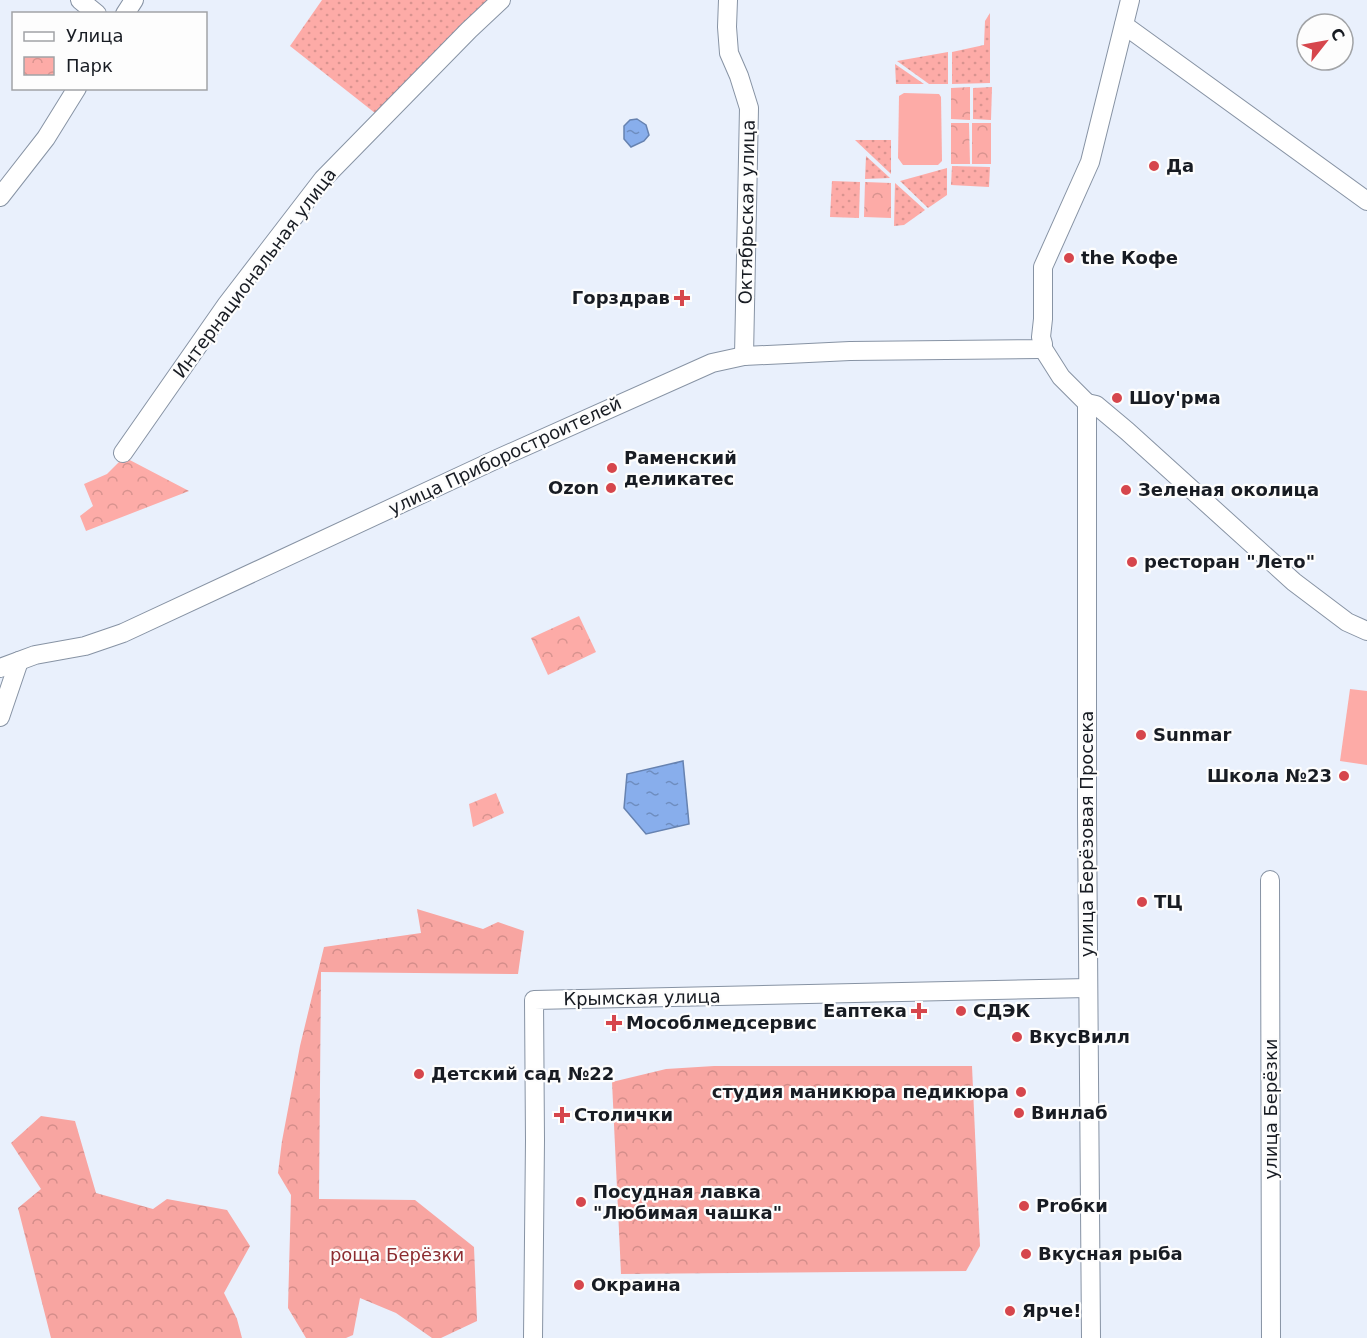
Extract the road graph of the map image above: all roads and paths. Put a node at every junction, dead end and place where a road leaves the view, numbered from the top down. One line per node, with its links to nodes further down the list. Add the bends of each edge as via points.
1 (80, 0): 5 (street)
2 (501, 0): 13 (street, Интернациональная улица, via 323,179 226,304)
3 (728, 0): 11 (street, Октябрьская улица, via 729,53 749,108)
4 (1130, 0): 6 (street)
5 (95, 12)
6 (1124, 26): 9 (street); 10 (street, via 1090,162 1043,267 1043,319)
7 (76, 90): 8 (street, via 46,138)
8 (0, 197)
9 (1367, 201)
10 (1038, 344): 11 (street, улица Приборостроителей); 12 (street, via 1061,377)
11 (744, 356): 15 (street, улица Приборостроителей, via 712,363 619,403 123,633)
12 (1087, 403): 14 (street, via 1096,405 1127,431 1294,582 1347,622); 19 (street, улица Берёзовая Просека)
13 (123, 453)
14 (1367, 632)
15 (19, 661): 16 (street, улица Приборостроителей); 17 (street)
16 (0, 668)
17 (0, 717)
18 (1270, 880): 22 (street, улица Берёзки)
19 (1088, 988): 20 (street, Крымская улица, via 534,1000); 21 (street, улица Берёзовая Просека)
20 (533, 1338)
21 (1091, 1338)
22 (1271, 1338)

